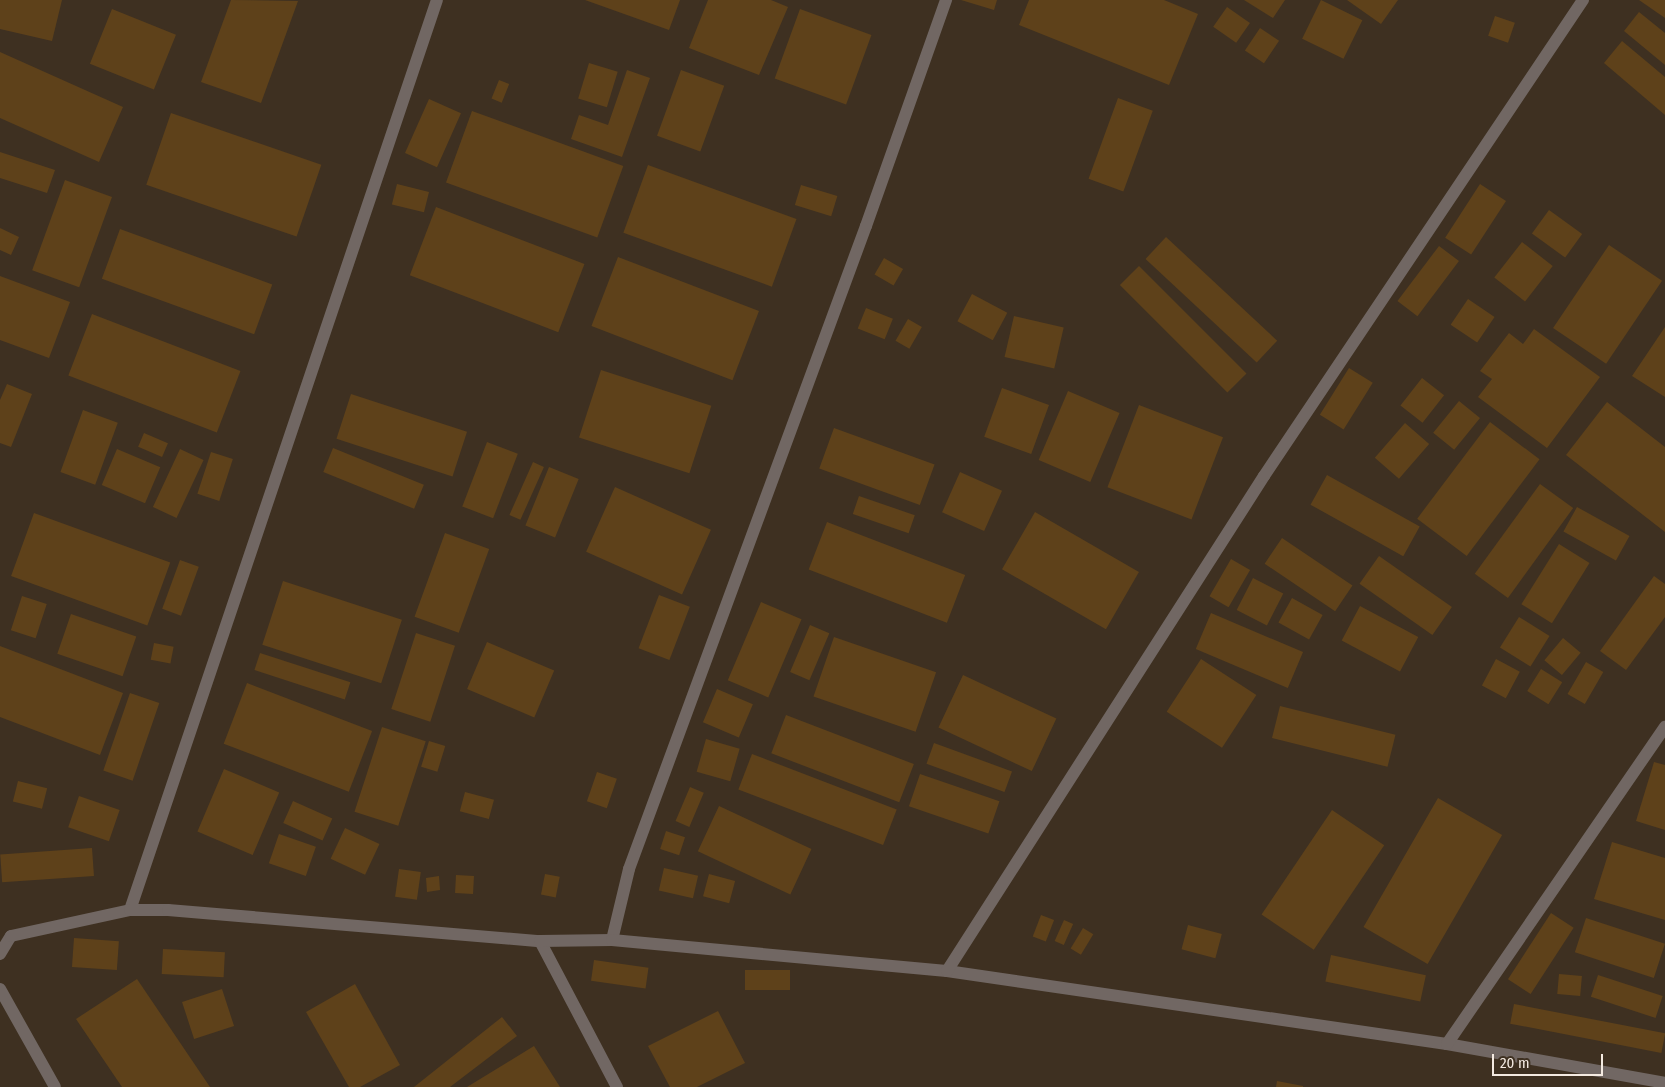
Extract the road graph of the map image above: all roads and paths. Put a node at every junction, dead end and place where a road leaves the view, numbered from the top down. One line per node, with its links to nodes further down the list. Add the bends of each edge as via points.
1 (437, 0): 5 (street)
2 (946, 0): 6 (street, via 629,870)
3 (1583, 0): 9 (street, via 1264,476)
4 (1665, 726): 11 (street)
5 (130, 910): 7 (street, via 168,910); 8 (street, via 11,936)
6 (612, 940): 7 (street); 9 (street)
7 (540, 941): 14 (street)
8 (0, 954)
9 (947, 971): 11 (street)
10 (0, 989): 13 (street)
11 (1447, 1044): 12 (street)
12 (1665, 1083)
13 (55, 1087)
14 (617, 1087)

